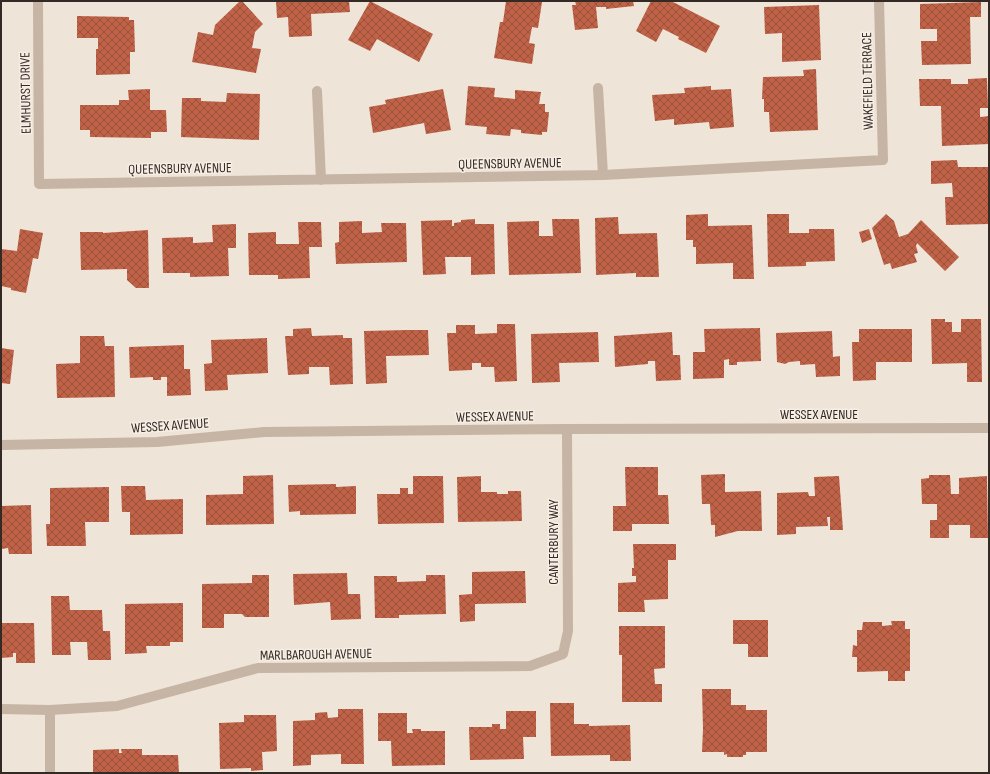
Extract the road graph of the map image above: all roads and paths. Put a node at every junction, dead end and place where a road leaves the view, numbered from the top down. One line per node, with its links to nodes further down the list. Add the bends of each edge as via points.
1 (38, 1): 8 (street, ELMHURST DRIVE)
2 (879, 1): 5 (street, WAKEFIELD TERRACE)
3 (598, 88): 6 (street)
4 (317, 91): 7 (street)
5 (883, 160): 6 (street, QUEENSBURY AVENUE)
6 (603, 175): 7 (street, QUEENSBURY AVENUE)
7 (321, 180): 8 (street, QUEENSBURY AVENUE)
8 (40, 184)
9 (989, 428): 10 (street, WESSEX AVENUE)
10 (567, 429): 11 (street, WESSEX AVENUE, via 264,432 157,442); 12 (street, CANTERBURY WAY, via 568,631)
11 (1, 445)
12 (563, 654): 14 (street, MARLBAROUGH AVENUE, via 530,666 258,668 117,706)
13 (1, 709): 14 (street, MARLBAROUGH AVENUE)
14 (50, 710): 15 (street)
15 (50, 773)

